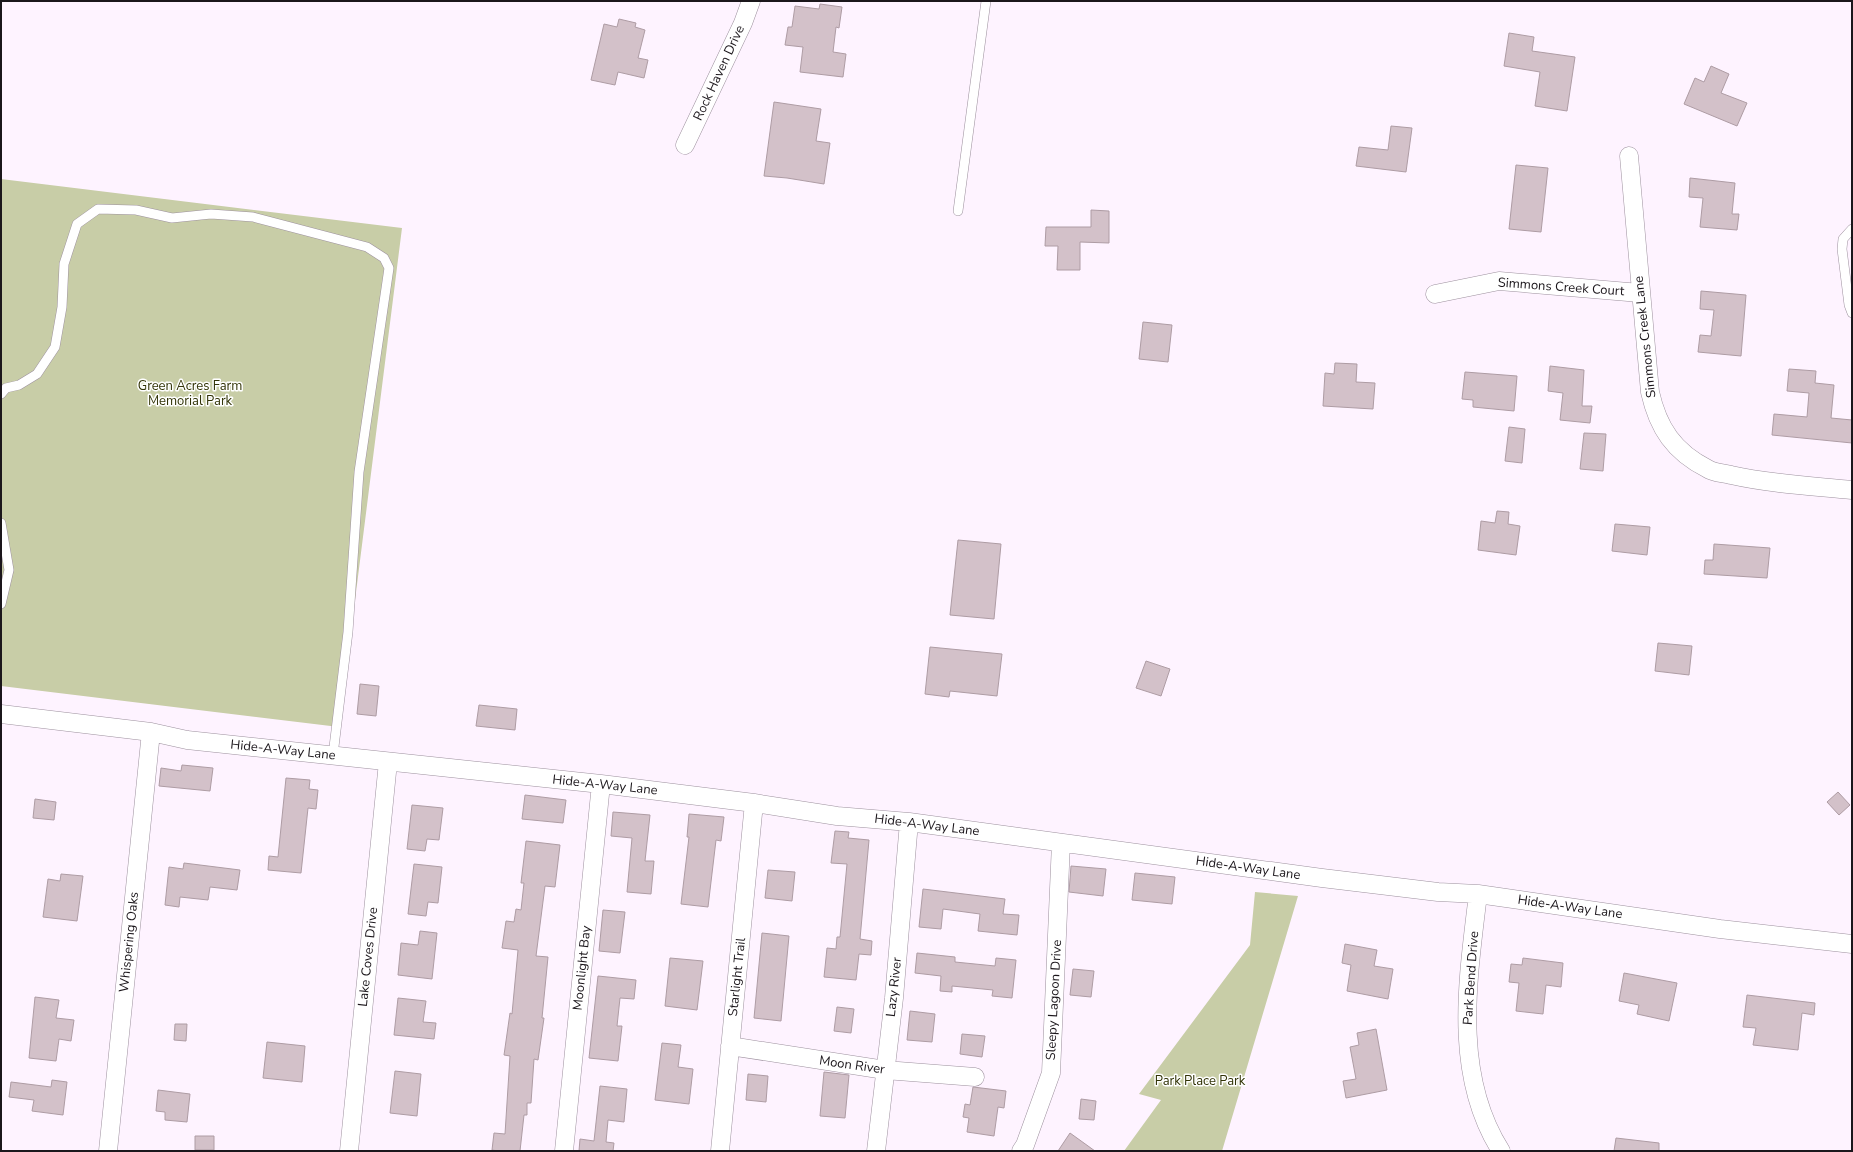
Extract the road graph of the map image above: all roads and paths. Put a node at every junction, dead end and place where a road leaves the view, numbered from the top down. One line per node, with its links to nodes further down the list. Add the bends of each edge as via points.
1 (750, 1): 3 (street, Rock Haven Drive, via 743,23)
2 (986, 1): 5 (lane)
3 (685, 145)
4 (1629, 156): 7 (street, Simmons Creek Lane)
5 (958, 211)
6 (1852, 229): 9 (lane, via 1844,239 1842,250)
7 (1640, 293): 8 (street, Simmons Creek Court, via 1498,281); 11 (street, Simmons Creek Lane, via 1650,392 1654,410 1671,441 1709,470 1753,480)
8 (1435, 294)
9 (1852, 314)
10 (1, 394): 16 (lane, via 6,388 19,385 37,374 55,347 62,307 64,264 77,224 98,209 136,210 172,218 211,214 253,217 367,247 384,258 389,268 358,472 348,632)
11 (1852, 490)
12 (1, 523): 13 (lane, via 9,570)
13 (1, 604)
14 (1, 714): 15 (street, Hide-A-Way Lane)
15 (150, 732): 16 (street, Hide-A-Way Lane, via 186,740); 27 (street, Whispering Oaks)
16 (333, 756): 17 (street, Hide-A-Way Lane)
17 (388, 762): 18 (street, Hide-A-Way Lane); 28 (street, Lake Coves Drive)
18 (601, 784): 19 (street, Hide-A-Way Lane); 29 (street, Moonlight Bay)
19 (754, 803): 20 (street, Hide-A-Way Lane, via 837,816); 24 (street, Starlight Trail)
20 (909, 822): 21 (street, Hide-A-Way Lane); 25 (street, Lazy River, via 894,998)
21 (1061, 843): 22 (street, Hide-A-Way Lane, via 1430,891); 32 (street, Sleepy Lagoon Drive, via 1051,1073)
22 (1478, 894): 23 (street, Hide-A-Way Lane, via 1720,929); 33 (street, Park Bend Drive, via 1467,1003 1469,1063 1479,1105)
23 (1852, 944)
24 (730, 1046): 25 (street, Moon River); 30 (street, Starlight Trail)
25 (885, 1070): 26 (street, Moon River); 31 (street, Lazy River)
26 (975, 1077)
27 (108, 1151)
28 (349, 1151)
29 (564, 1151)
30 (720, 1151)
31 (876, 1151)
32 (1021, 1151)
33 (1501, 1151)

